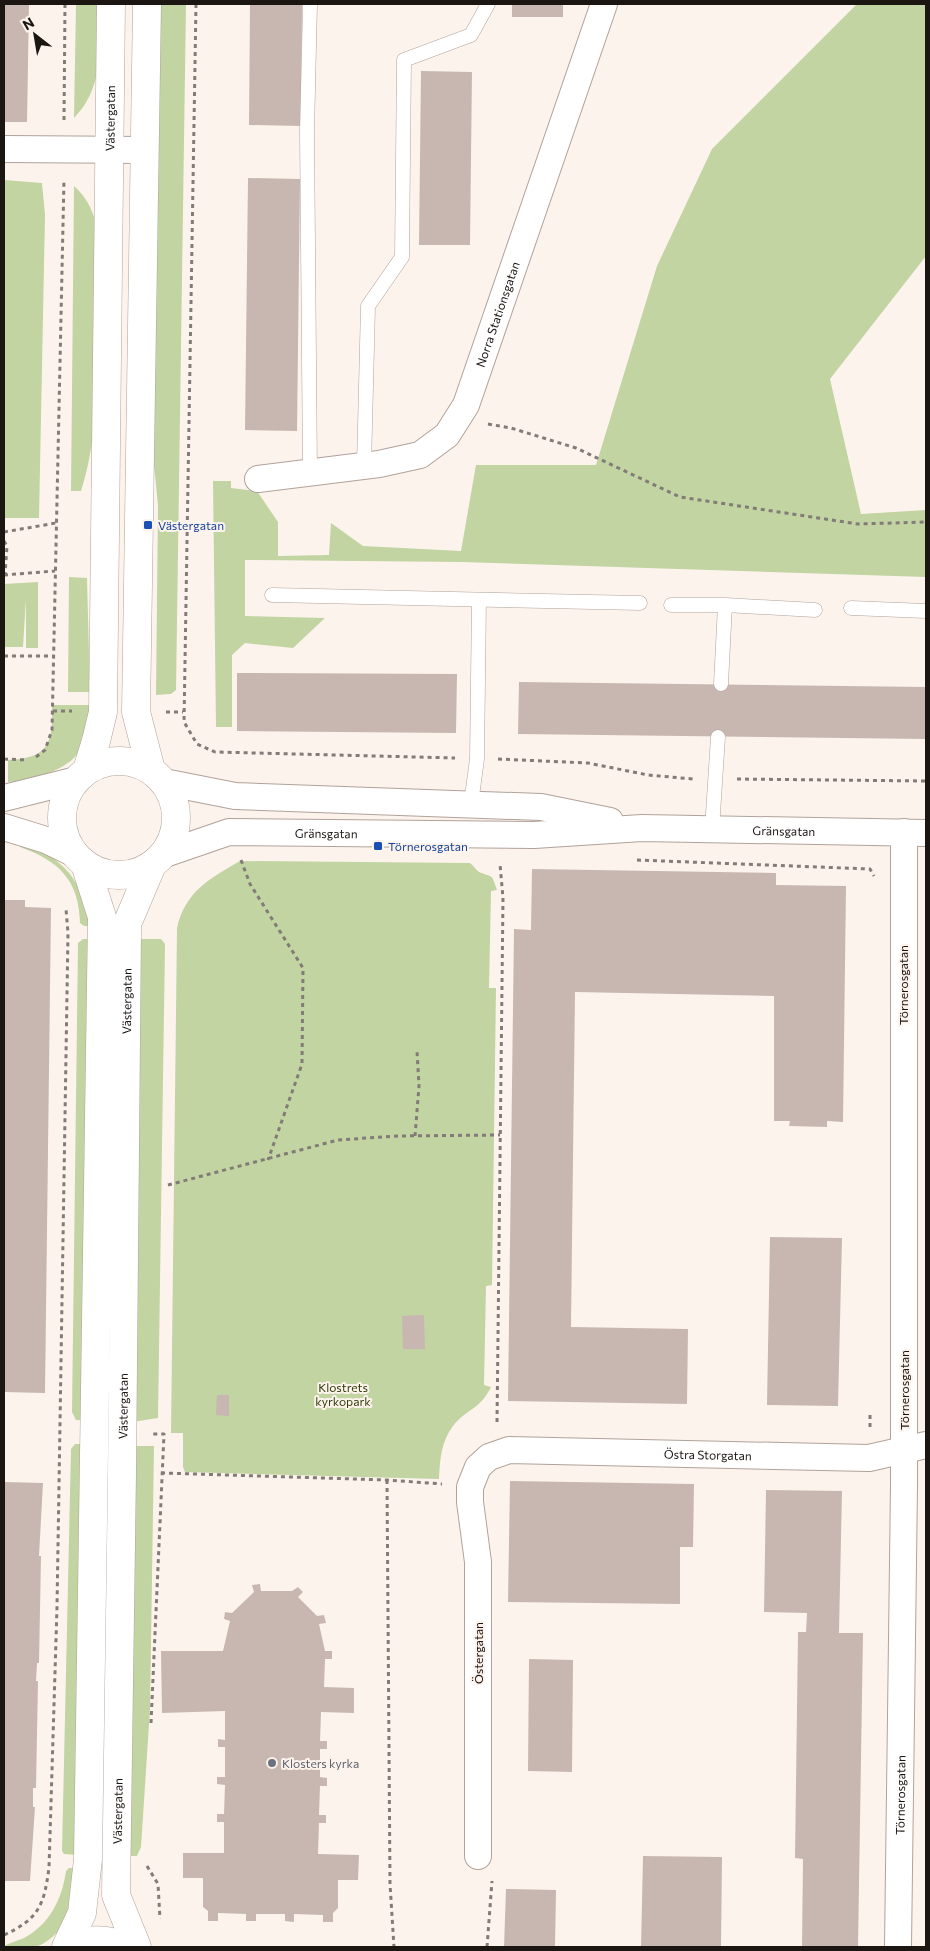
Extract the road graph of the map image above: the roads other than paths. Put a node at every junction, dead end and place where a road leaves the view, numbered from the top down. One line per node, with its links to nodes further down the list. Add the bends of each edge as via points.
1 (110, 4): 7 (street, Västergatan)
2 (147, 4): 8 (street)
3 (310, 4): 10 (lane, via 307,131)
4 (488, 4): 9 (lane, via 471,35 404,60 402,258 368,306)
5 (604, 4): 9 (street, Norra Stationsgatan, via 469,396 458,418 447,435 420,455)
6 (4, 149): 7 (street)
7 (107, 150): 8 (street); 22 (street, Västergatan, via 103,712 96,741)
8 (146, 150): 23 (street, via 136,712)
9 (364, 466): 10 (street, Norra Stationsgatan)
10 (310, 473): 11 (street, Norra Stationsgatan)
11 (258, 479)
12 (272, 595): 13 (lane)
13 (479, 600): 14 (lane); 25 (lane, via 477,759)
14 (640, 603)
15 (671, 605): 16 (lane)
16 (725, 605): 18 (lane); 20 (lane)
17 (851, 608): 19 (lane)
18 (815, 610)
19 (926, 611)
20 (721, 684)
21 (718, 737): 28 (lane)
22 (81, 775): 23 (street, via 102,763 120,760 136,763); 24 (street); 30 (street, via 67,794 62,822 66,839)
23 (158, 776): 25 (street, Gränsgatan, via 235,796); 31 (street, via 172,796 176,825 169,846)
24 (4, 798)
25 (471, 804): 27 (street, Gränsgatan, via 541,807)
26 (4, 827): 30 (street, via 46,840)
27 (642, 828): 28 (street, Gränsgatan); 31 (street, Gränsgatan, via 534,836 229,832)
28 (712, 829): 29 (street, Gränsgatan)
29 (915, 833): 32 (street, Törnerosgatan)
30 (80, 859): 31 (street, via 105,873 118,875 131,874); 35 (street, Västergatan, via 102,917 88,1859 82,1913)
31 (157, 860): 37 (street, Västergatan, via 126,932 116,1895)
32 (915, 1447): 33 (street, Östra Storgatan, via 869,1458 509,1450); 38 (street, Törnerosgatan)
33 (493, 1455): 34 (street, Östergatan, via 478,1467 470,1487 478,1562)
34 (478, 1856)
35 (67, 1947): 36 (street, via 87,1940 99,1940)
36 (125, 1947)
37 (137, 1947)
38 (898, 1947)

